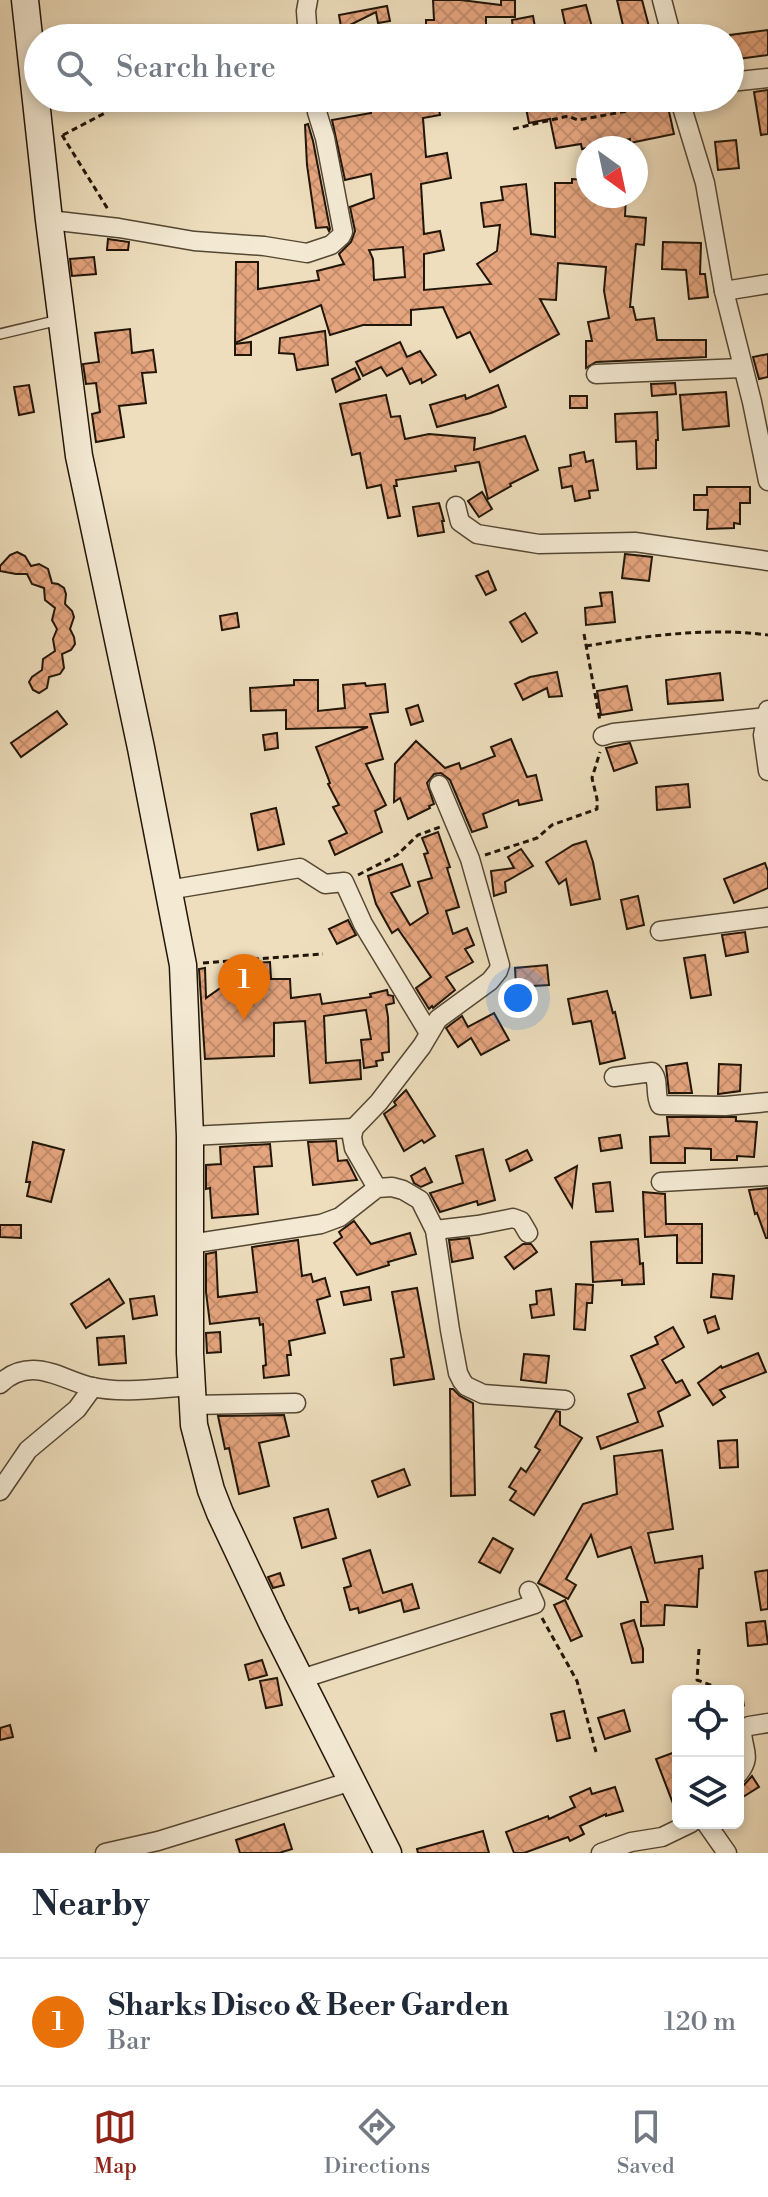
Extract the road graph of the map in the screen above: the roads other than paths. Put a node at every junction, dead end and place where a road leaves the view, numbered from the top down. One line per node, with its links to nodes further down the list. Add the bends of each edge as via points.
1 (25, 0): 4 (street)
2 (308, 0): 5 (street)
3 (662, 0): 6 (street)
4 (30, 24)
5 (307, 24)
6 (668, 24)
7 (768, 78): 8 (street)
8 (744, 81)
9 (47, 112): 12 (street, via 52,137)
10 (317, 112): 12 (street, via 343,232 331,245 307,253)
11 (685, 112): 14 (street, via 705,183)
12 (49, 220): 15 (street)
13 (768, 284): 14 (street)
14 (724, 291): 17 (street)
15 (62, 320): 16 (lane); 28 (street, via 79,456)
16 (0, 334)
17 (742, 368): 18 (street); 19 (street)
18 (596, 374)
19 (760, 401): 20 (street)
20 (768, 481)
21 (456, 506): 22 (street, via 460,522 491,537 539,544 635,542)
22 (768, 561)
23 (767, 714): 24 (street); 25 (street)
24 (603, 736)
25 (766, 752): 26 (street)
26 (768, 771)
27 (439, 785): 31 (street, via 470,859 500,965 490,981 438,1019)
28 (168, 890): 31 (street, via 300,868 325,884 344,882 363,924); 35 (street, via 183,965)
29 (768, 917): 30 (street)
30 (660, 931)
31 (429, 1033): 34 (street)
32 (614, 1077): 33 (street, via 652,1072 660,1105)
33 (768, 1102)
34 (354, 1128): 35 (street); 38 (street, via 354,1148)
35 (190, 1136): 41 (street)
36 (768, 1176): 37 (street)
37 (661, 1182)
38 (377, 1188): 39 (street, via 403,1190 420,1200); 41 (street, via 340,1217 321,1224)
39 (435, 1230): 40 (street, via 513,1218); 45 (street, via 462,1381 483,1394)
40 (528, 1233)
41 (190, 1244): 44 (street)
42 (0, 1384): 43 (street, via 22,1371 37,1370)
43 (93, 1387): 44 (street); 47 (street, via 77,1409 28,1450)
44 (192, 1395): 46 (street); 49 (street, via 211,1490)
45 (565, 1400)
46 (296, 1403)
47 (0, 1491)
48 (532, 1598): 49 (street)
49 (301, 1679): 52 (street)
50 (768, 1723): 51 (street, via 742,1730)
51 (744, 1766)
52 (352, 1781): 55 (street); 56 (street)
53 (679, 1829): 57 (street)
54 (710, 1829): 58 (street)
55 (105, 1853)
56 (388, 1853)
57 (601, 1853)
58 (727, 1853)

